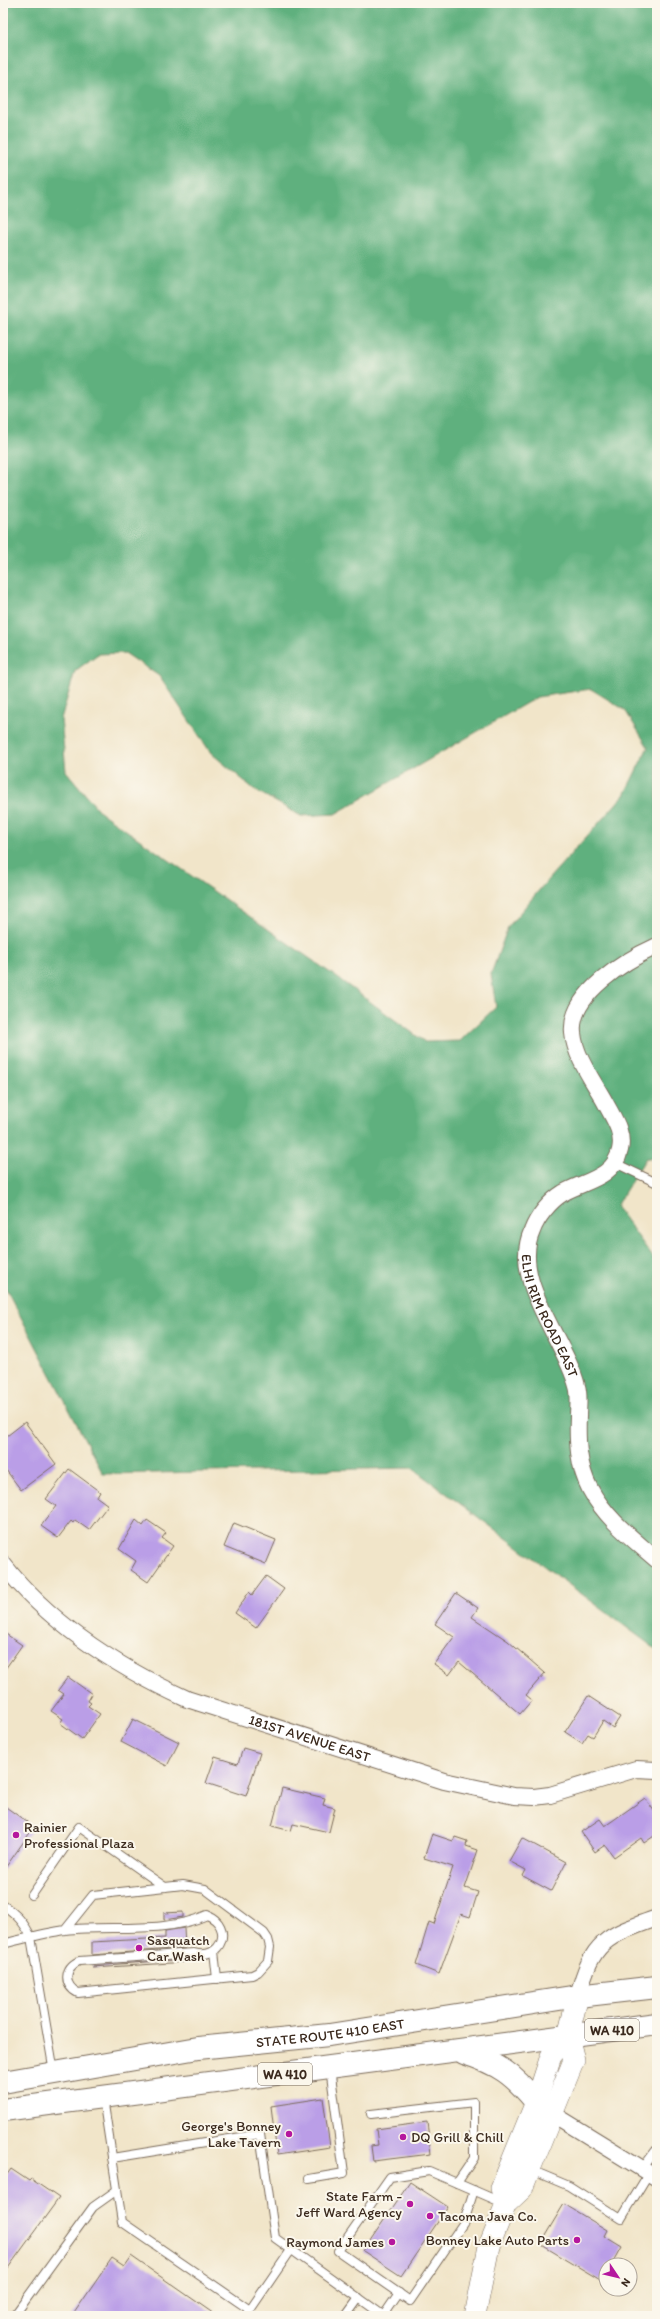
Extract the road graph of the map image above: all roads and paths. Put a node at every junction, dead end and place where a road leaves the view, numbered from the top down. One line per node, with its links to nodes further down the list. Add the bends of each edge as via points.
1 (657, 946): 2 (street, via 603,979 577,1009 572,1023 576,1048 621,1137)
2 (615, 1163): 3 (lane); 4 (street, ELHI RIM ROAD EAST, via 594,1180 562,1194 544,1211 531,1232 526,1257 532,1287 577,1386 579,1458 589,1487 601,1508 617,1526)
3 (657, 1183)
4 (657, 1560)
5 (3, 1564): 6 (street, 181ST AVENUE EAST, via 20,1585 48,1611 102,1653 155,1685 188,1699 444,1781 507,1795 534,1797 550,1795 636,1770)
6 (657, 1770)
7 (165, 1887): 8 (lane, via 79,1827); 11 (lane, via 93,1895); 15 (lane, via 183,1885 205,1890 264,1933 268,1939 268,1961 258,1972)
8 (32, 1895)
9 (3, 1905): 12 (lane, via 25,1924)
10 (657, 1918): 17 (street, via 613,1935 599,1948 586,1967)
11 (66, 1930): 12 (lane); 14 (lane, via 174,1924 207,1915 218,1922 222,1934 219,1947)
12 (31, 1937): 13 (lane); 22 (lane)
13 (3, 1944)
14 (214, 1951): 15 (lane); 15 (lane, via 207,1954 194,1952 79,1961 70,1967 66,1978 70,1988 78,1993)
15 (217, 1979)
16 (657, 1987): 17 (highway, STATE ROUTE 410 EAST / WA 410)
17 (578, 1996): 19 (street); 22 (highway, STATE ROUTE 410 EAST / WA 410, via 329,2035 198,2048)
18 (657, 2024): 19 (highway, WA 410)
19 (568, 2036): 20 (highway, WA 410); 25 (street, via 551,2056)
20 (461, 2052): 21 (highway, WA 410); 25 (highway, via 483,2059 511,2074)
21 (330, 2068): 24 (highway, WA 410); 32 (lane, via 344,2173)
22 (55, 2073): 23 (highway, STATE ROUTE 410 EAST / WA 410)
23 (3, 2082)
24 (103, 2097): 26 (highway, WA 410); 29 (lane)
25 (544, 2108): 30 (street); 31 (street); 36 (street, via 502,2188)
26 (3, 2110)
27 (371, 2114): 33 (lane, via 474,2102 474,2158)
28 (657, 2149): 31 (lane)
29 (112, 2158): 34 (lane); 37 (lane, via 260,2134 275,2238)
30 (530, 2170): 31 (lane, via 569,2186 621,2219); 36 (street, via 522,2190)
31 (649, 2173)
32 (309, 2179)
33 (457, 2183): 35 (lane); 38 (lane, via 429,2171 390,2177 338,2250)
34 (117, 2190): 37 (lane, via 122,2222 250,2310); 40 (lane, via 93,2207)
35 (474, 2190): 36 (lane); 38 (lane, via 464,2222 410,2301)
36 (506, 2204): 43 (street, via 489,2246)
37 (291, 2250): 39 (lane)
38 (399, 2293): 42 (lane)
39 (359, 2298): 41 (lane); 42 (lane)
40 (14, 2316)
41 (346, 2316)
42 (384, 2316)
43 (475, 2316)

